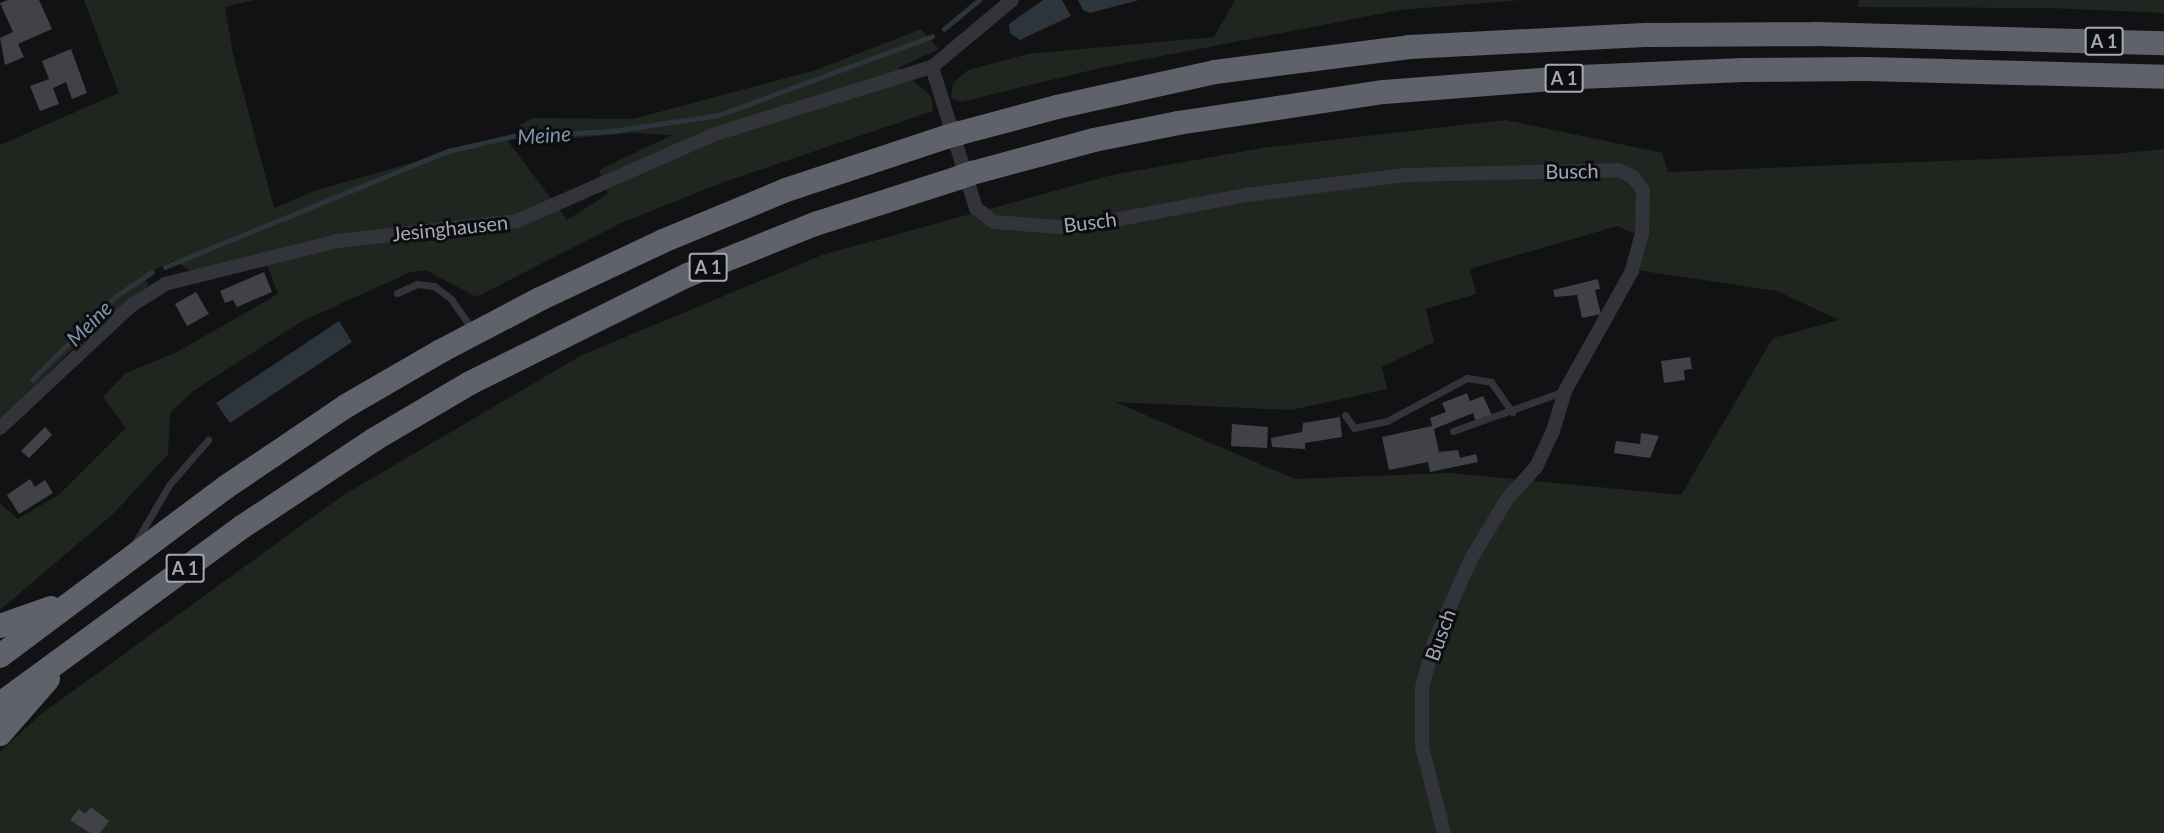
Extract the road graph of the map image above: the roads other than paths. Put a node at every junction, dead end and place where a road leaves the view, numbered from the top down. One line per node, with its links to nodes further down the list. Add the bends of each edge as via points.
1 (1011, 0): 3 (street)
2 (2164, 43): 6 (highway, A 1, via 1672,35 1409,47 1215,72 1057,106 953,135 786,190 663,241)
3 (932, 67): 7 (street, Busch, via 976,208 994,222 1072,228 1247,195 1406,175 1619,170 1633,177 1643,190 1644,209 1632,271); 10 (street, Jesinghausen, via 715,134 517,221 337,241 165,284 132,305)
4 (2164, 77): 16 (highway, A 1, via 1867,69 1580,77 1384,92 1178,123 1094,140 815,224 688,274 470,383 290,494)
5 (397, 293): 6 (lane, via 417,284 443,291)
6 (475, 333): 13 (highway, A 1, via 346,406)
7 (1565, 391): 8 (lane); 20 (street, Busch, via 1553,431 1536,467 1507,499 1471,559 1434,642 1420,714 1422,747)
8 (1512, 412): 9 (lane, via 1491,382 1467,378 1387,421 1354,428); 11 (lane)
9 (1345, 415)
10 (0, 428)
11 (1453, 431)
12 (208, 440): 13 (lane, via 169,485)
13 (126, 561): 14 (highway, A 1)
14 (70, 601): 15 (highway); 17 (highway, A 1)
15 (0, 626)
16 (73, 649): 18 (highway, A 1); 19 (highway)
17 (0, 656)
18 (0, 704)
19 (0, 734)
20 (1444, 833)

